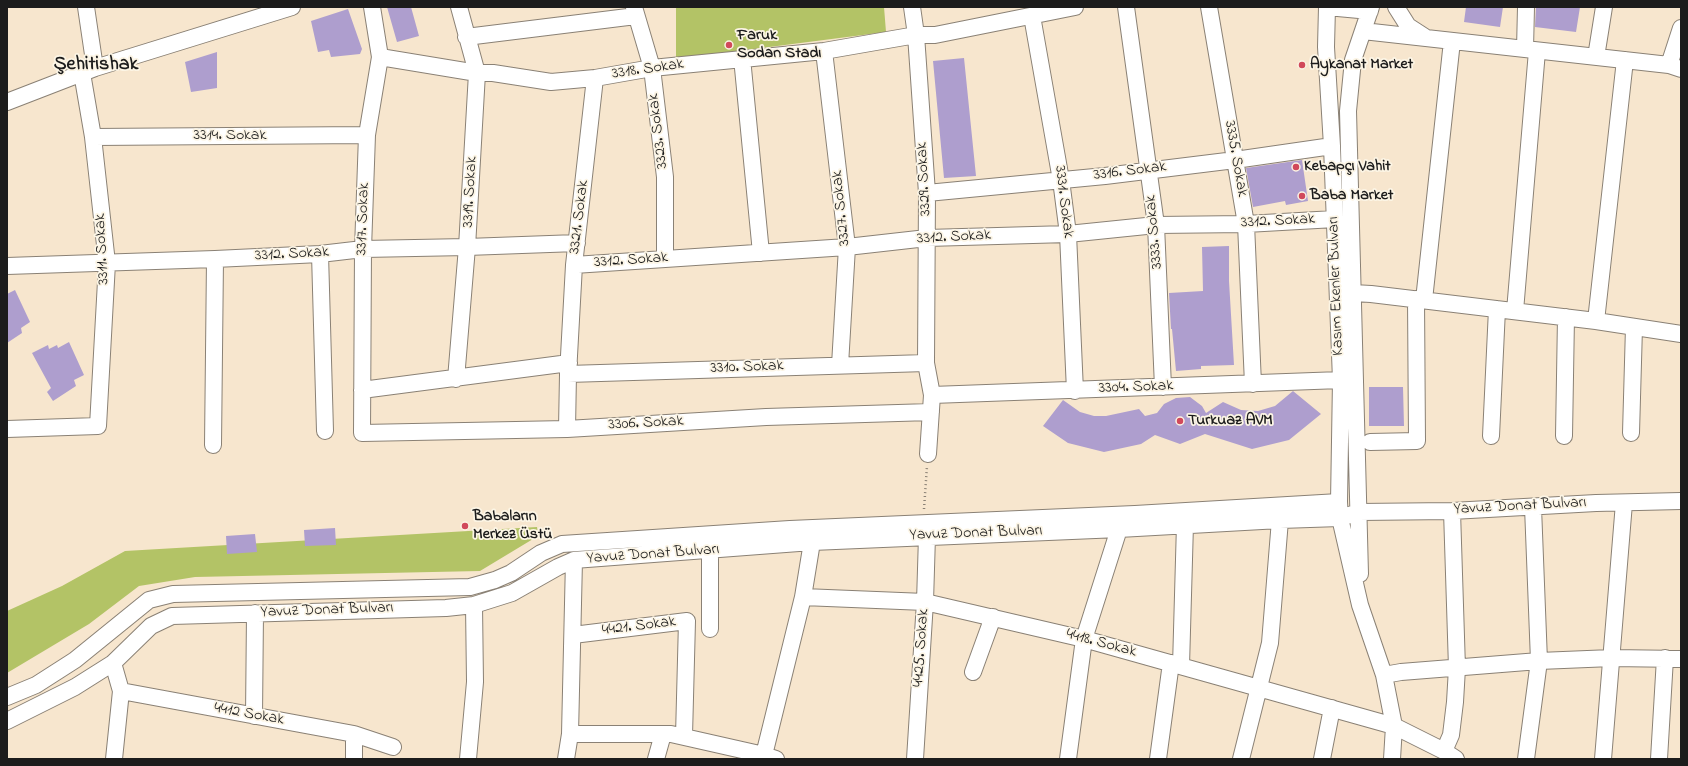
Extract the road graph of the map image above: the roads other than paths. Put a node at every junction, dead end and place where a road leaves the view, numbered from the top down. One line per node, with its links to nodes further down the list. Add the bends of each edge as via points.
1 (86, 7): 30 (street, 3311. Sokak)
2 (292, 7): 30 (street)
3 (372, 7): 24 (street, 3317. Sokak)
4 (459, 7): 19 (street, 3319. Sokak)
5 (912, 7): 18 (street, 3329. Sokak)
6 (1075, 7): 15 (street, 3318. Sokak)
7 (1126, 7): 38 (street, 3333. Sokak)
8 (1209, 7): 37 (street, 3335. Sokak)
9 (1327, 7): 13 (street); 36 (street, Kasım Ekenler Bulvarı, via 1326,47)
10 (1396, 7): 20 (street, via 1408,26)
11 (1526, 7): 22 (street)
12 (1604, 7): 25 (street)
13 (1370, 9): 17 (street, Kasım Ekenler Bulvarı)
14 (635, 11): 19 (street); 29 (street, 3323. Sokak)
15 (1032, 16): 18 (street, 3318. Sokak, via 935,35); 39 (street, 3331. Sokak)
16 (1681, 28): 28 (street)
17 (1363, 31): 20 (street); 57 (street, Kasım Ekenler Bulvarı, via 1353,60 1348,111)
18 (916, 36): 23 (street, 3318. Sokak); 40 (street, 3329. Sokak)
19 (466, 37): 31 (street, 3319. Sokak)
20 (1426, 38): 21 (street)
21 (1452, 41): 22 (street); 58 (street)
22 (1531, 50): 25 (street); 60 (street)
23 (824, 51): 26 (street, 3318. Sokak); 48 (street, 3327. Sokak)
24 (380, 57): 31 (street, 3318. Sokak); 34 (street, 3317. Sokak)
25 (1596, 57): 27 (street)
26 (742, 58): 29 (street, 3318. Sokak); 50 (street)
27 (1625, 60): 28 (street); 62 (street)
28 (1675, 67)
29 (652, 68): 32 (street, 3318. Sokak); 52 (street, 3323. Sokak, via 665,177)
30 (89, 71): 33 (street); 35 (street, 3311. Sokak)
31 (477, 73): 32 (street, 3318. Sokak, via 551,82); 47 (street, 3319. Sokak)
32 (595, 78): 46 (street, 3321. Sokak)
33 (7, 102)
34 (367, 135): 35 (street, 3314. Sokak); 49 (street, 3317. Sokak)
35 (92, 137): 54 (street, 3311. Sokak)
36 (1332, 146): 37 (street, 3316. Sokak); 41 (street, Kasım Ekenler Bulvarı)
37 (1235, 160): 38 (street, 3316. Sokak); 42 (street, 3335. Sokak)
38 (1149, 170): 39 (street, 3316. Sokak); 43 (street, 3333. Sokak)
39 (1061, 180): 40 (street, 3316. Sokak); 44 (street, 3331. Sokak)
40 (927, 193): 45 (street, 3329. Sokak)
41 (1335, 219): 42 (street, 3312. Sokak); 69 (street, Kasım Ekenler Bulvarı)
42 (1246, 224): 43 (street, 3312. Sokak); 70 (street, 3335. Sokak)
43 (1156, 225): 44 (street, 3312. Sokak); 71 (street, 3333. Sokak)
44 (1068, 234): 45 (street, 3312. Sokak); 73 (street, 3331. Sokak)
45 (927, 238): 48 (street, 3312. Sokak); 65 (street, 3329. Sokak)
46 (577, 243): 47 (street, 3312. Sokak); 55 (street, 3321. Sokak)
47 (467, 247): 49 (street, 3312. Sokak); 68 (street, 3319. Sokak)
48 (847, 247): 50 (street, 3312. Sokak); 66 (street, 3327. Sokak)
49 (363, 249): 51 (street, 3312. Sokak); 72 (street, 3317. Sokak)
50 (761, 253): 52 (street, 3312. Sokak)
51 (320, 254): 53 (street, 3312. Sokak); 78 (street)
52 (665, 258): 55 (street, 3312. Sokak)
53 (215, 259): 54 (street, 3312. Sokak); 84 (street)
54 (107, 263): 56 (street, 3312. Sokak); 76 (street, 3311. Sokak, via 98,426)
55 (574, 265): 67 (street, 3321. Sokak)
56 (7, 266)
57 (1353, 293): 58 (street); 91 (street, Kasım Ekenler Bulvarı)
58 (1420, 300): 59 (street); 83 (street, via 1417,441)
59 (1497, 309): 60 (street); 81 (street)
60 (1515, 311): 61 (street)
61 (1566, 318): 62 (street); 82 (street)
62 (1596, 321): 63 (street)
63 (1634, 327): 64 (street); 80 (street)
64 (1681, 334)
65 (926, 363): 66 (street, 3310. Sokak); 74 (street, 3329. Sokak)
66 (840, 365): 67 (street, 3310. Sokak)
67 (568, 368): 68 (street, 3310. Sokak); 77 (street, 3321. Sokak)
68 (456, 379): 72 (street, 3310. Sokak)
69 (1341, 380): 70 (street, 3304. Sokak); 87 (street, Kasım Ekenler Bulvarı)
70 (1253, 384): 71 (street, 3304. Sokak)
71 (1163, 387): 73 (street, 3304. Sokak)
72 (362, 390): 79 (street, 3317. Sokak)
73 (1075, 391): 74 (street, 3304. Sokak)
74 (932, 395): 75 (street, 3329. Sokak)
75 (931, 412): 77 (street, 3306. Sokak, via 766,417); 85 (street, 3329. Sokak)
76 (7, 429)
77 (567, 429): 79 (street, 3306. Sokak)
78 (325, 431)
79 (362, 433)
80 (1631, 433)
81 (1491, 436)
82 (1564, 436)
83 (1370, 442)
84 (213, 445)
85 (927, 458)
86 (1681, 501): 88 (street, Yavuz Donat Bulvarı)
87 (1339, 502): 91 (street); 92 (street, Kasım Ekenler Bulvarı); 120 (street, Yavuz Donat Bulvarı, via 790,529 562,544 541,553 511,573 470,587 173,594 149,600 75,660 36,685)
88 (1624, 503): 89 (street, Yavuz Donat Bulvarı); 109 (street)
89 (1533, 507): 90 (street, Yavuz Donat Bulvarı); 112 (street)
90 (1452, 511): 91 (street, Yavuz Donat Bulvarı); 115 (street)
91 (1359, 512): 92 (street, Yavuz Donat Bulvarı); 103 (street, Kasım Ekenler Bulvarı)
92 (1340, 518): 93 (street, Yavuz Donat Bulvarı); 103 (street, Kasım Ekenler Bulvarı)
93 (1280, 520): 94 (street, Yavuz Donat Bulvarı); 118 (street, via 1270,643)
94 (1185, 524): 95 (street, Yavuz Donat Bulvarı); 114 (street)
95 (1119, 529): 96 (street, Yavuz Donat Bulvarı); 108 (street)
96 (927, 536): 97 (street, Yavuz Donat Bulvarı); 101 (street, 4425. Sokak)
97 (812, 542): 98 (street, Yavuz Donat Bulvarı); 100 (street)
98 (710, 550): 99 (street, Yavuz Donat Bulvarı); 106 (street)
99 (574, 560): 102 (street, Yavuz Donat Bulvarı, via 512,593); 107 (street)
100 (803, 597): 101 (street, 4418. Sokak); 132 (street)
101 (925, 602): 105 (street, 4418. Sokak); 137 (street, 4425. Sokak)
102 (474, 604): 104 (street, Yavuz Donat Bulvarı, via 446,608); 134 (street, via 476,682)
103 (1360, 605): 117 (street)
104 (255, 614): 113 (street, Yavuz Donat Bulvarı, via 172,616 151,626); 122 (street)
105 (993, 618): 108 (street, 4418. Sokak); 116 (street)
106 (710, 629)
107 (573, 635): 126 (street); 128 (street, 4421. Sokak, via 687,621)
108 (1084, 639): 114 (street, 4418. Sokak); 138 (street)
109 (1612, 658): 110 (street); 112 (street); 144 (street)
110 (1665, 658): 111 (street); 145 (street)
111 (1681, 658)
112 (1539, 661): 115 (street); 143 (street)
113 (113, 663): 119 (street); 123 (street, Yavuz Donat Bulvarı, via 75,687)
114 (1176, 664): 118 (street, 4418. Sokak); 139 (street)
115 (1457, 668): 117 (street); 130 (street)
116 (973, 672)
117 (1384, 675): 124 (street)
118 (1258, 688): 121 (street, 4418. Sokak); 140 (street)
119 (121, 691): 122 (street, 4412 Sokak); 131 (street)
120 (7, 697)
121 (1332, 708): 124 (street, 4418. Sokak); 141 (street)
122 (254, 716): 125 (street, 4412 Sokak)
123 (7, 721)
124 (1394, 726): 130 (street, 4418. Sokak); 142 (street)
125 (354, 734): 129 (street, 4412 Sokak); 133 (street)
126 (570, 734): 127 (street); 135 (street)
127 (663, 734): 128 (street); 136 (street)
128 (684, 736): 132 (street)
129 (393, 747)
130 (1450, 755)
131 (118, 758)
132 (768, 758)
133 (354, 759)
134 (468, 759)
135 (566, 759)
136 (656, 759)
137 (915, 759)
138 (1068, 759)
139 (1158, 759)
140 (1240, 759)
141 (1322, 759)
142 (1392, 759)
143 (1526, 759)
144 (1603, 759)
145 (1659, 759)

